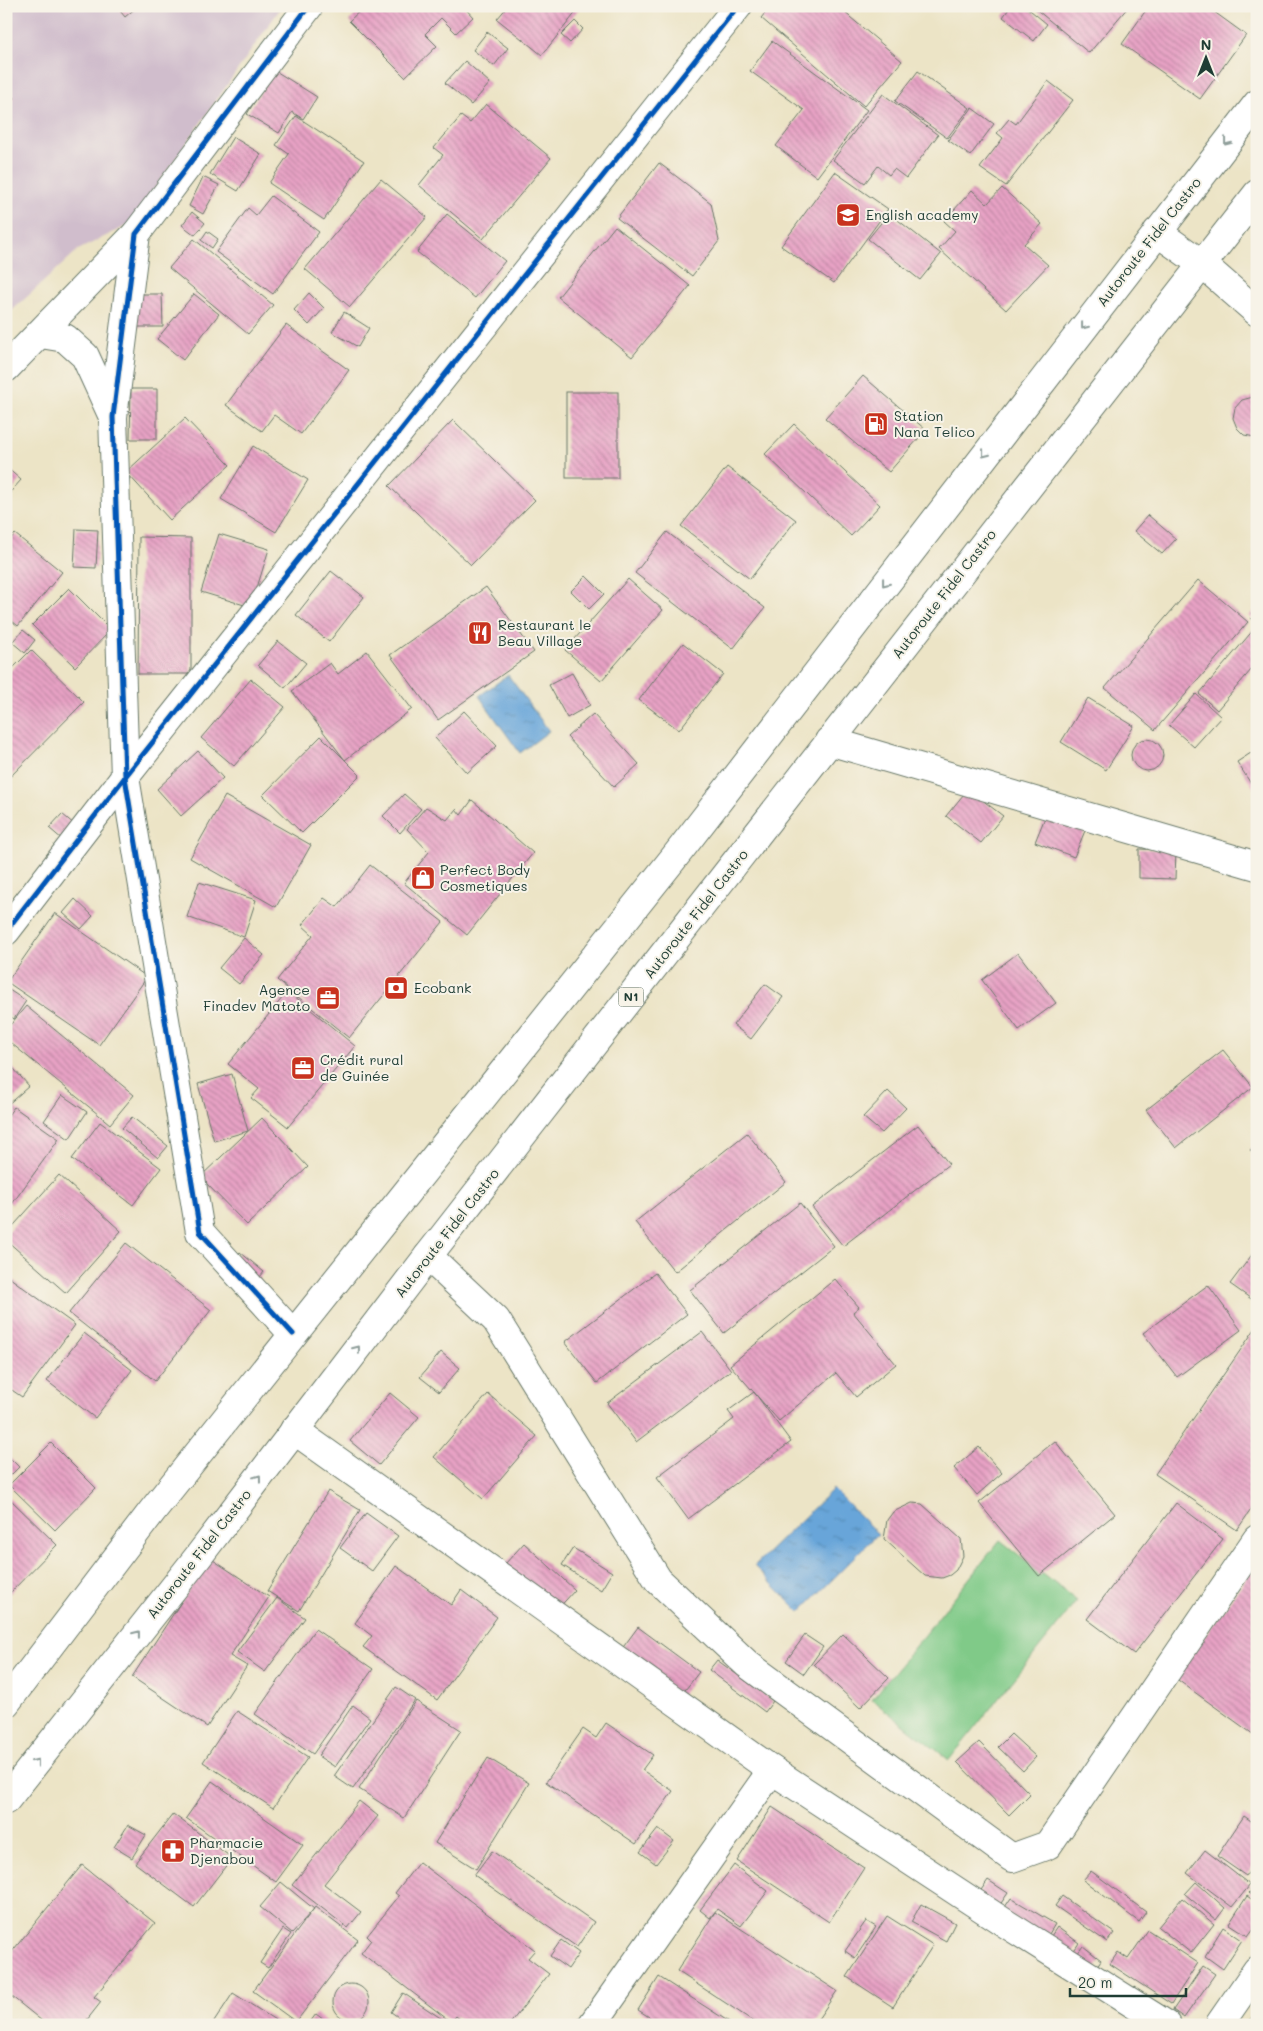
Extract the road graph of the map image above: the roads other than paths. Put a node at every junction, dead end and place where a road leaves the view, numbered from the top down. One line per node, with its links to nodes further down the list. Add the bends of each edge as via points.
1 (309, 6): 6 (main road)
2 (738, 6): 13 (main road)
3 (1257, 104): 5 (main road, Autoroute Fidel Castro, one-way to 5)
4 (1257, 194): 7 (main road, Autoroute Fidel Castro / N1)
5 (1157, 232): 7 (main road); 17 (main road, Autoroute Fidel Castro, one-way to 17, via 681,849)
6 (136, 234): 9 (main road); 11 (main road)
7 (1202, 264): 8 (main road); 12 (main road, Autoroute Fidel Castro / N1)
8 (1257, 312)
9 (41, 334): 10 (main road); 11 (main road, via 65,338 85,356)
10 (6, 368)
11 (113, 417): 13 (main road)
12 (829, 741): 14 (main road); 16 (main road, Autoroute Fidel Castro / N1)
13 (124, 777): 15 (main road); 17 (main road, via 200,1232)
14 (1257, 866)
15 (6, 931)
16 (428, 1256): 18 (main road, Autoroute Fidel Castro / N1, one-way to 16); 19 (main road, via 496,1320 658,1580 747,1664 1012,1858 1048,1845)
17 (293, 1334): 20 (main road, Autoroute Fidel Castro)
18 (294, 1430): 21 (main road); 22 (main road, Autoroute Fidel Castro / N1, one-way to 18)
19 (1257, 1539)
20 (6, 1703)
21 (772, 1770): 24 (main road); 25 (main road)
22 (6, 1800)
23 (1257, 1970): 26 (main road)
24 (592, 2025)
25 (1167, 2025)
26 (1218, 2025)

